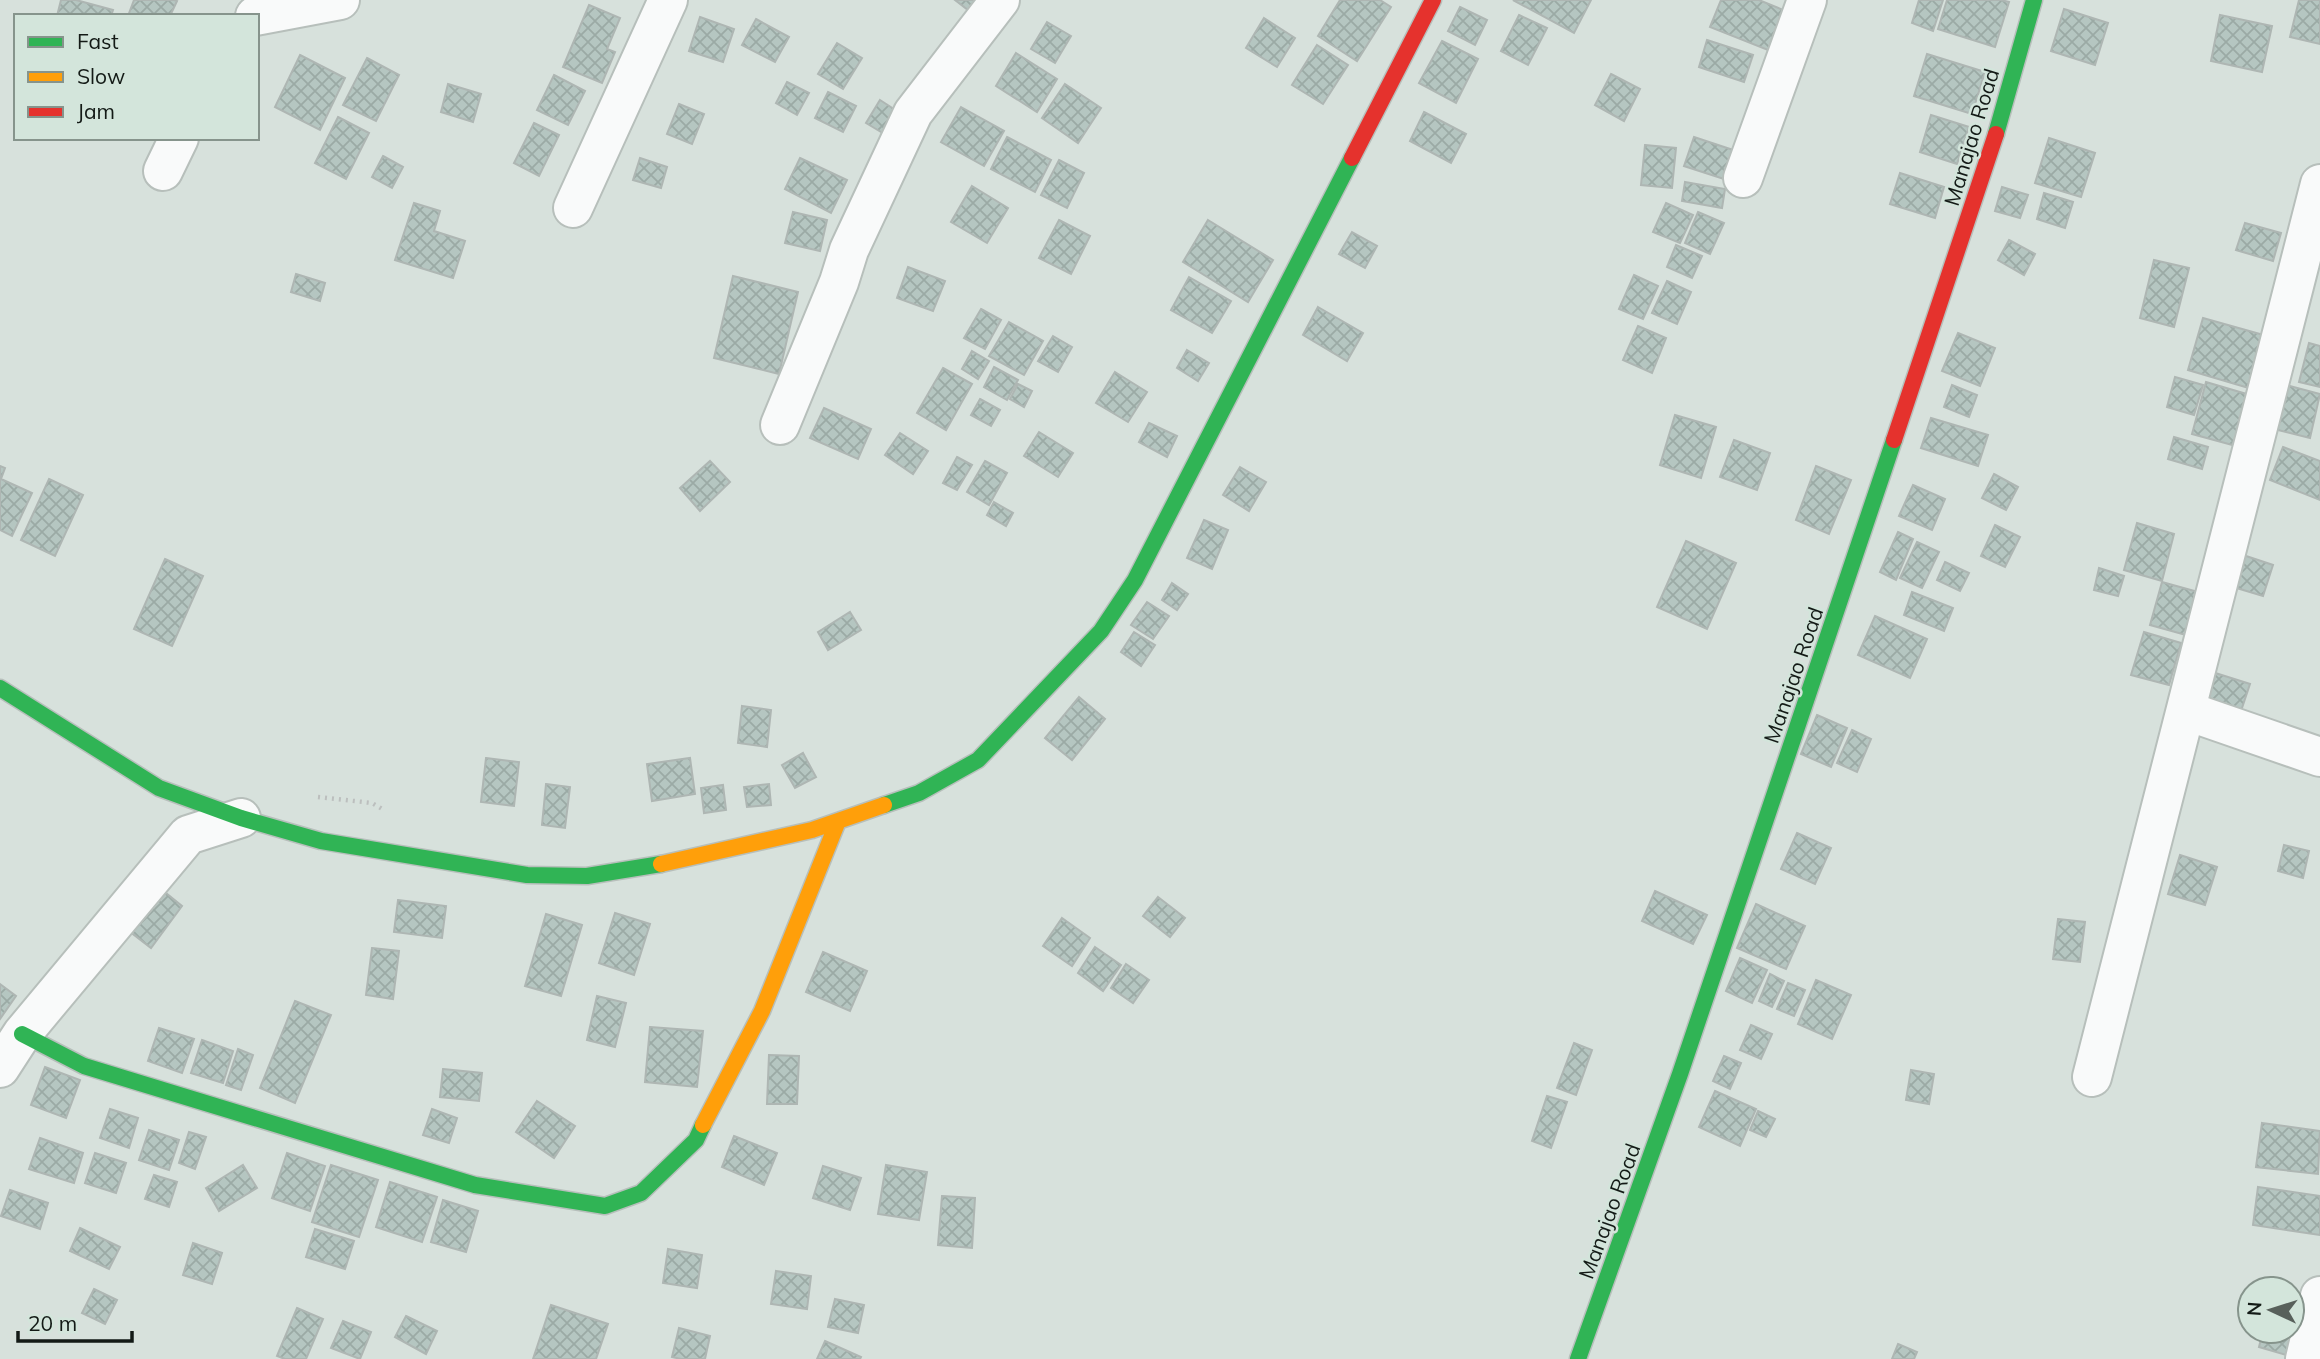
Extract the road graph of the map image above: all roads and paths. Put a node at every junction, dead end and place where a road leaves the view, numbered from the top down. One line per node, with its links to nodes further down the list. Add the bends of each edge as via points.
1 (340, 0): 7 (street)
2 (668, 0): 10 (street)
3 (1000, 0): 11 (street, via 912,113 849,250)
4 (1807, 0): 8 (street)
5 (2034, 0): 23 (street, Manajao Road, via 1956,257 1681,1074)
6 (1428, 2): 17 (street, via 1135,580 1101,631 978,760 919,793)
7 (259, 15)
8 (1743, 178)
9 (2320, 184): 13 (street)
10 (573, 208)
11 (780, 425)
12 (0, 688): 15 (street)
13 (2187, 711): 14 (street); 21 (street)
14 (2320, 757)
15 (159, 788): 16 (street); 18 (street, via 182,817)
16 (241, 818): 17 (street, via 335,844 527,875 587,876 635,870); 18 (street)
17 (838, 821): 19 (street, via 762,1012 696,1140 641,1193 605,1206 475,1185 84,1066)
18 (188, 835): 19 (street)
19 (22, 1034): 20 (street)
20 (0, 1068)
21 (2092, 1077)
22 (2320, 1296): 24 (street)
23 (1578, 1359)
24 (2305, 1359)

